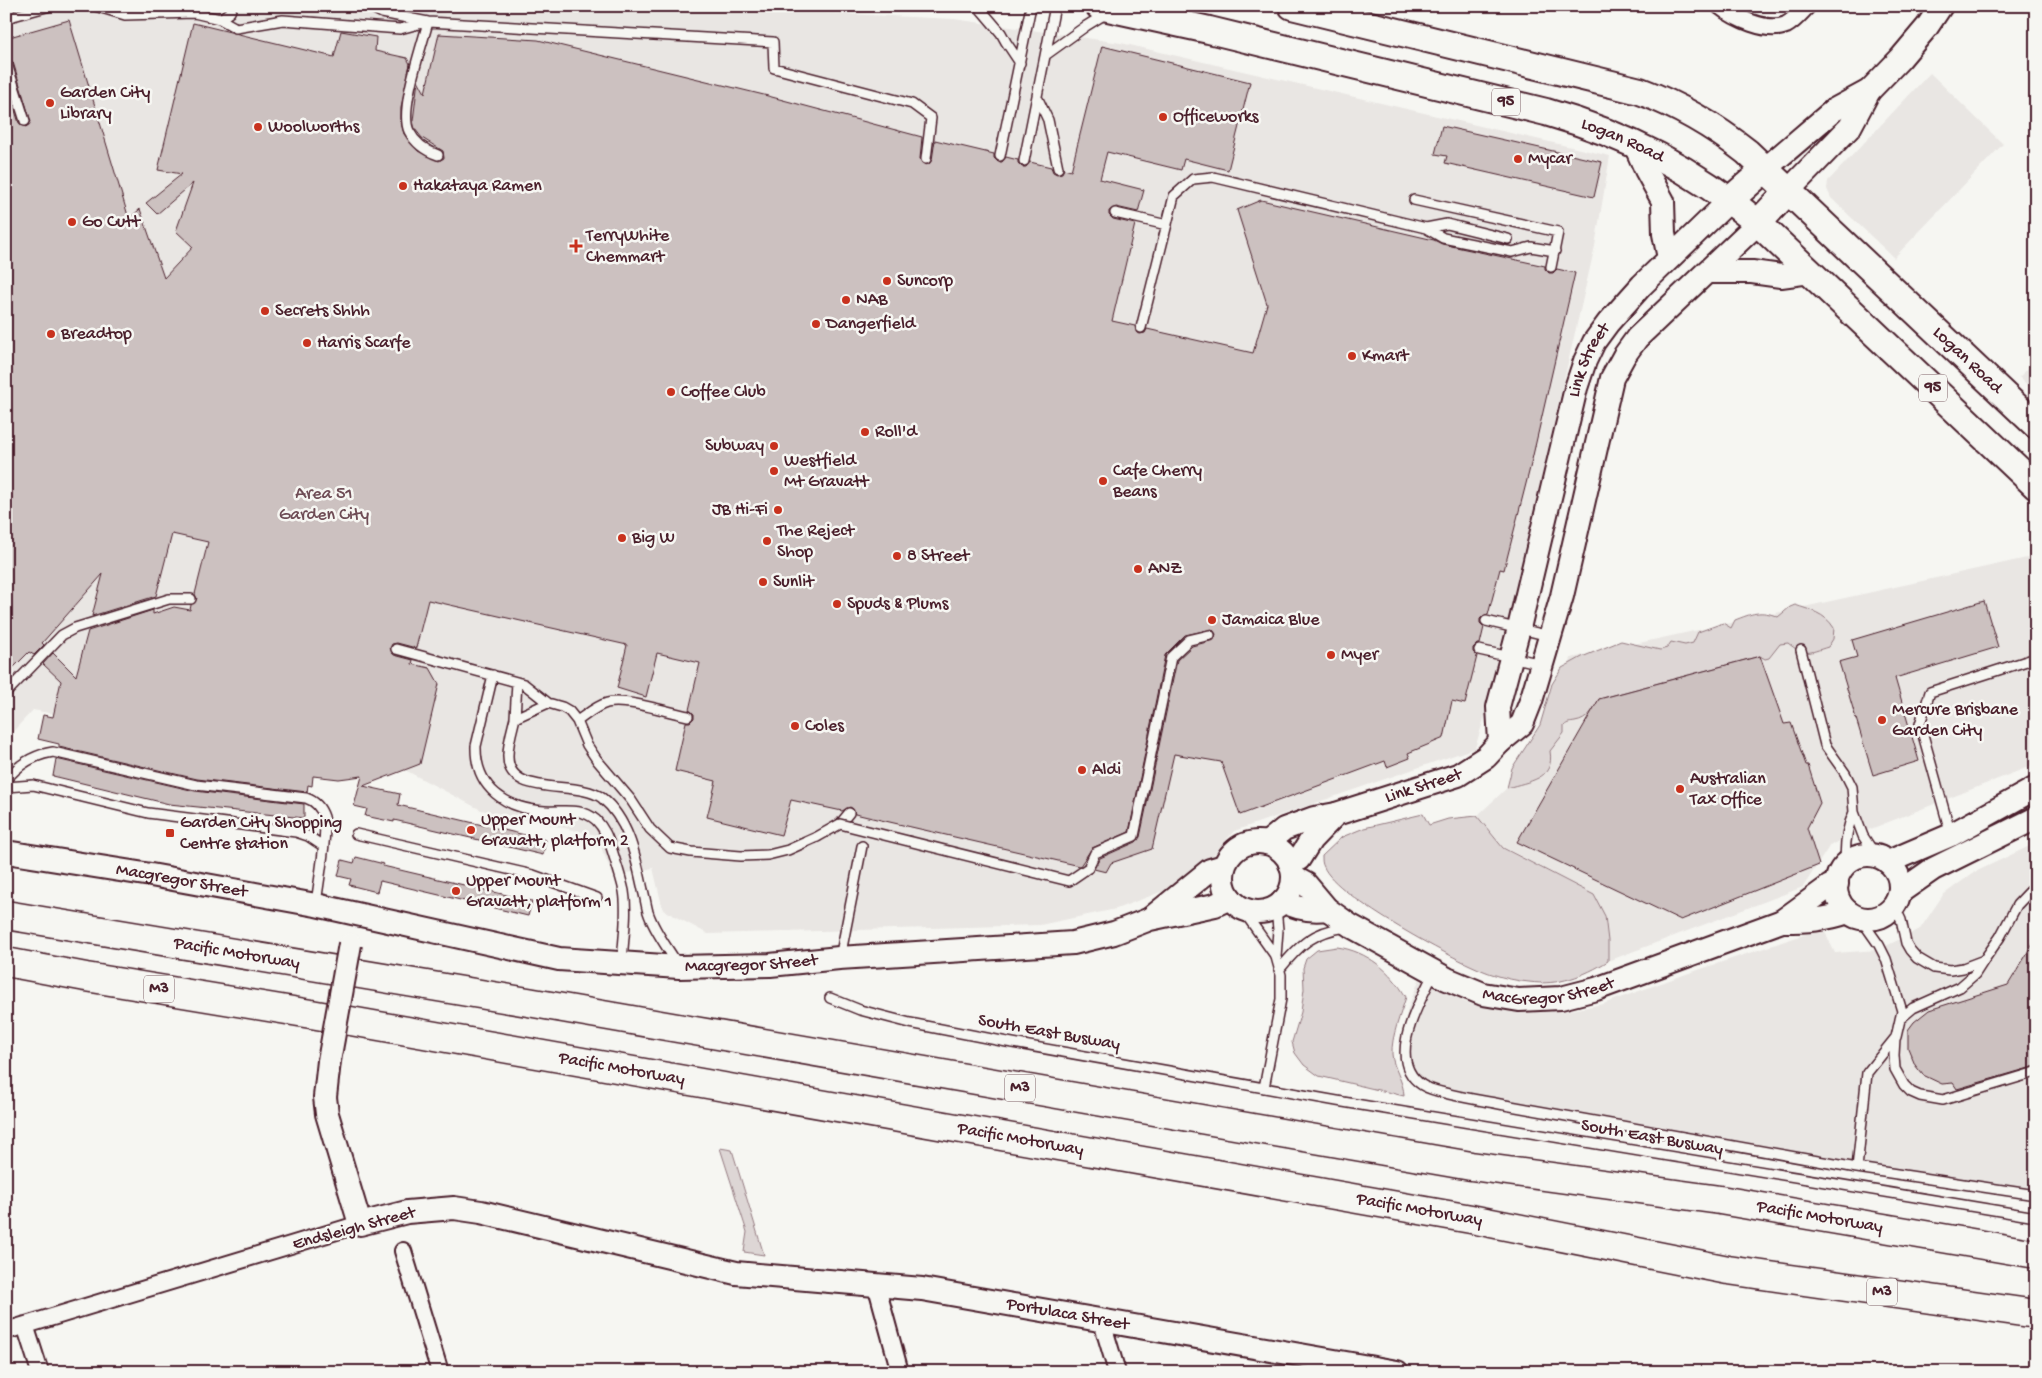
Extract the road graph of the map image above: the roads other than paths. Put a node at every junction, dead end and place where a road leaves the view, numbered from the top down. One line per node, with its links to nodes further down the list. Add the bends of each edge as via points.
1 (50, 6): 14 (lane)
2 (95, 6): 13 (lane)
3 (232, 6): 15 (lane, via 230,12)
4 (368, 6): 16 (lane, via 382,13)
5 (978, 6): 18 (lane, via 997,27)
6 (1031, 6): 18 (lane)
7 (1055, 6): 17 (lane)
8 (1292, 6): 29 (main road, Logan Road / 95, via 1640,91 1663,99 1705,122)
9 (1720, 6): 10 (street, via 1732,16 1773,27 1786,25)
10 (1807, 6)
11 (1941, 6): 20 (street, Link Street, via 1900,59)
12 (1107, 8): 17 (lane); 23 (main road, Logan Road / 95, via 1546,112 1585,123)
13 (125, 10): 15 (lane, via 194,13)
14 (6, 18)
15 (220, 19): 16 (lane, via 236,28 283,20 400,30)
16 (428, 22): 24 (lane, via 407,104 408,122 409,130 425,151); 26 (lane, via 773,42 774,68 912,104 930,118)
17 (1047, 54): 21 (lane)
18 (1020, 63): 25 (lane)
19 (7, 64): 22 (lane)
20 (1869, 91): 29 (street, Link Street, via 1834,110); 30 (street, Link Street, via 1850,127)
21 (1038, 98): 27 (lane); 28 (lane, via 1048,120)
22 (25, 121)
23 (1634, 143): 32 (main road, Logan Road / 95, via 1687,171); 39 (street, via 1663,201)
24 (438, 155)
25 (1000, 156)
26 (926, 160)
27 (1024, 161)
28 (1058, 168)
29 (1765, 169): 30 (main road, Logan Road / 95); 32 (main road, Link Street)
30 (1788, 191): 34 (main road, Link Street); 44 (main road, Logan Road / 95)
31 (1414, 200): 38 (lane, via 1558,232)
32 (1730, 200): 34 (main road, Logan Road / 95); 39 (street, Link Street)
33 (1115, 213): 35 (lane)
34 (1758, 223): 41 (street, Link Street); 42 (main road, Logan Road / 95)
35 (1166, 225): 36 (lane, via 1174,196 1193,179 1213,177); 43 (lane)
36 (1426, 228): 37 (lane, via 1447,224); 38 (lane, via 1443,238 1512,252 1532,247)
37 (1508, 238)
38 (1555, 251): 40 (lane)
39 (1669, 258): 48 (street, Link Street, via 1608,323 1584,361)
40 (1552, 267)
41 (1707, 272): 42 (street, via 1781,276); 50 (street, Link Street, via 1637,338 1612,378)
42 (1810, 272): 45 (main road, Logan Road / 95)
43 (1141, 328)
44 (2036, 425)
45 (2036, 486)
46 (190, 599): 59 (lane, via 169,599 75,628 62,635)
47 (1486, 621): 48 (lane)
48 (1519, 628): 50 (lane); 54 (street, Link Street)
49 (1210, 635): 72 (lane, bridge, via 1189,640 1171,658 1134,836 1095,853 1088,868 1070,881)
50 (1550, 636): 56 (street, Link Street)
51 (396, 649): 57 (lane)
52 (1478, 650): 54 (lane)
53 (1801, 650): 68 (lane, via 1825,745 1846,773 1852,787)
54 (1511, 657): 56 (lane); 64 (street, Link Street, via 1498,707)
55 (2036, 658): 74 (lane, via 1930,692 1920,724)
56 (1542, 664): 64 (street, Link Street, via 1522,724)
57 (493, 675): 58 (lane); 100 (lane, via 476,746 485,782 500,799 509,803 543,811 577,810 588,814 605,830 624,892)
58 (517, 682): 60 (lane); 62 (lane)
59 (6, 693)
60 (548, 703): 62 (lane); 63 (lane, via 562,706)
61 (688, 716): 63 (lane, via 608,702)
62 (515, 718): 101 (lane, via 508,756 513,774 531,784 590,792 614,810 626,830 636,858 648,912)
63 (577, 721): 72 (lane, bridge, via 587,745 650,829 670,848 741,856 768,855 788,850)
64 (1500, 742): 70 (street, Link Street, via 1486,757 1458,775)
65 (6, 780): 76 (lane, via 28,760 53,752 196,784 296,795 312,800 322,812 325,828)
66 (6, 787): 76 (lane, via 32,785 148,813 296,832)
67 (2036, 788): 74 (street)
68 (1854, 812): 79 (lane, via 1859,828); 82 (lane, via 1847,828)
69 (848, 813): 72 (lane)
70 (1336, 814): 75 (street, Link Street, via 1284,829); 81 (street, Link Street, via 1311,840)
71 (2036, 818): 85 (street, via 1933,869)
72 (840, 824)
73 (356, 834): 84 (lane, via 534,875)
74 (1951, 836): 79 (street)
75 (1267, 843): 80 (street, via 1241,846); 81 (street, via 1285,855)
76 (323, 846): 88 (lane)
77 (862, 846): 97 (lane)
78 (6, 852): 88 (street, Macgregor Street)
79 (1882, 859): 82 (street, via 1854,858); 85 (street, via 1898,875)
80 (1224, 866): 86 (street, via 1224,888); 93 (street, Macgregor Street, via 1210,870)
81 (1291, 870): 87 (street, via 1288,894); 89 (street, MacGregor Street)
82 (1841, 875): 92 (street, via 1837,894 1841,904); 94 (street, MacGregor Street)
83 (2036, 886): 98 (lane, via 2017,905)
84 (597, 898)
85 (1897, 898): 92 (street, via 1879,917 1870,919); 98 (lane, via 1906,942 1917,958 1934,968 1950,970)
86 (1238, 904): 87 (street, via 1266,911); 93 (street, Macgregor Street, via 1215,905); 96 (lane)
87 (1279, 904): 89 (street, via 1314,911); 96 (lane)
88 (316, 905): 90 (street, Macgregor Street)
89 (1327, 909): 95 (street, MacGregor Street)
90 (355, 913): 100 (street, Macgregor Street, via 558,959); 112 (street, bridge, via 324,1097)
91 (6, 915): 114 (highway, Pacific Motorway / M3, via 1471,1166 1720,1200)
92 (1854, 915): 94 (street, MacGregor Street, via 1815,921); 105 (lane, via 1879,944 1886,959 1902,1011)
93 (1150, 919): 97 (street, Macgregor Street, via 1114,933 1073,943)
94 (1782, 921): 103 (street, MacGregor Street, via 1596,989 1561,998 1519,1000 1483,994)
95 (1351, 926): 102 (lane, via 1315,936 1300,946); 103 (street, MacGregor Street)
96 (1276, 957): 102 (lane)
97 (840, 958): 101 (street, Macgregor Street, via 770,965)
98 (1984, 960): 105 (lane, via 1960,987 1913,1008)
99 (6, 962): 117 (highway, Pacific Motorway / M3, via 1471,1219 1728,1270)
100 (622, 963): 101 (street, Macgregor Street)
101 (680, 967)
102 (1280, 970): 108 (lane, via 1279,1018)
103 (1434, 972): 109 (lane, via 1413,1016 1405,1042 1409,1069 1422,1085 1505,1105)
104 (830, 998): 108 (lane, South East Busway, via 860,1010 910,1023)
105 (1900, 1019): 106 (lane)
106 (1896, 1037): 107 (lane, via 1895,1069 1904,1085 1920,1096 1943,1100); 109 (lane, via 1867,1073)
107 (2036, 1072)
108 (1264, 1088): 111 (lane, South East Busway)
109 (1858, 1168): 110 (lane)
110 (2036, 1195)
111 (2036, 1217)
112 (360, 1224): 115 (street, Endsleigh Street, via 407,1212 454,1208); 119 (street, Endsleigh Street)
113 (403, 1251): 123 (street)
114 (2036, 1254)
115 (736, 1272): 116 (street, Portulaca Street)
116 (876, 1284): 118 (street, Portulaca Street, via 922,1289); 124 (street)
117 (2036, 1314)
118 (1102, 1322): 121 (street, Portulaca Street); 125 (street)
119 (25, 1325): 120 (street, Endsleigh Street); 122 (street)
120 (6, 1330)
121 (1347, 1367): 126 (street, Portulaca Street)
122 (40, 1372)
123 (440, 1372)
124 (900, 1372)
125 (1117, 1372)
126 (1397, 1372)

